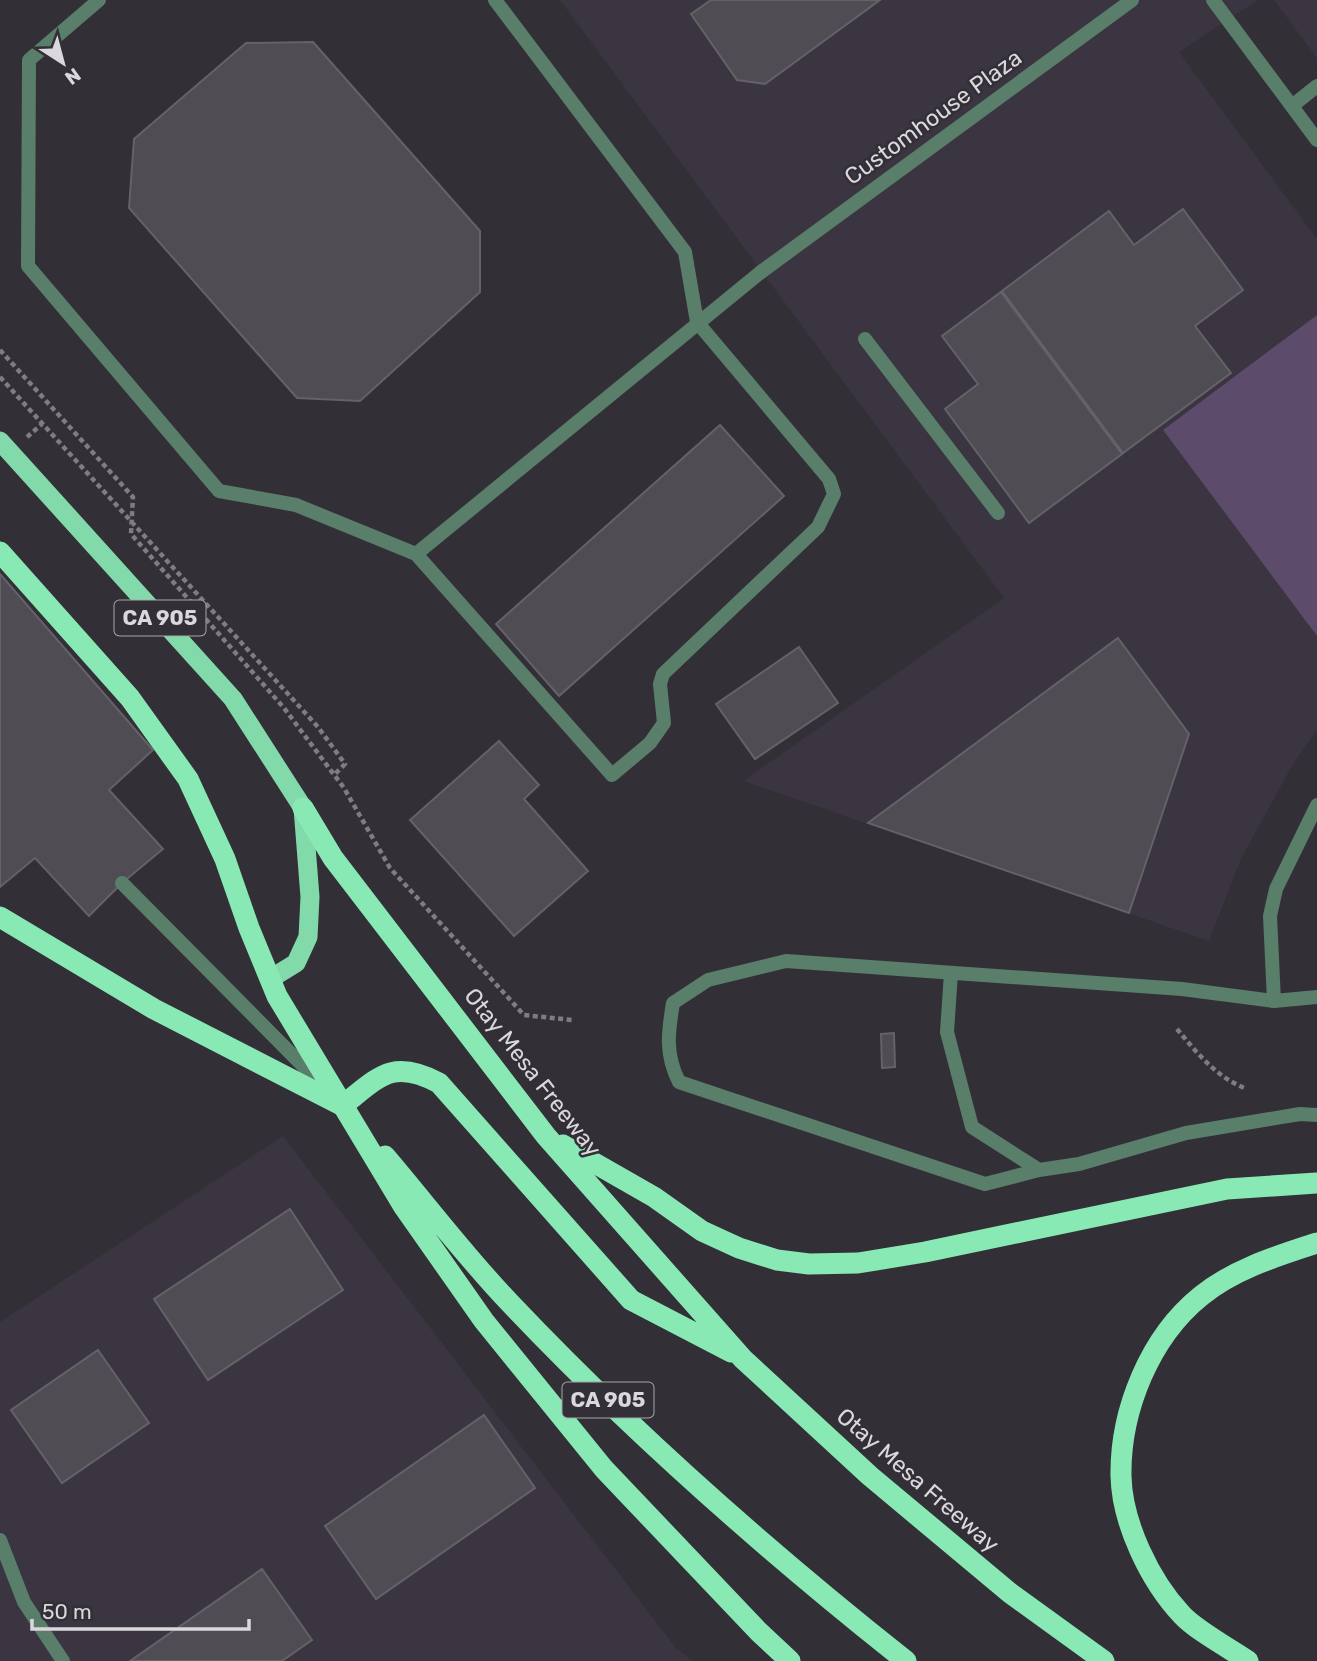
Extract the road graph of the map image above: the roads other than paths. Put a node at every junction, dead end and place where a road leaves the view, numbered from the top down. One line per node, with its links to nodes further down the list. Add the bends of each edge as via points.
1 (99, 0): 13 (street, via 29,60 28,266 219,491 296,505)
2 (495, 0): 8 (street, via 685,252)
3 (1132, 0): 8 (street, Customhouse Plaza)
4 (1213, 0): 6 (street)
5 (1317, 86): 6 (street)
6 (1292, 106): 7 (street)
7 (1317, 140)
8 (697, 322): 13 (street, Customhouse Plaza); 13 (street, via 829,479 834,494 818,527 663,674 664,723 627,763 612,775)
9 (865, 338): 11 (street)
10 (0, 441): 15 (highway, Otay Mesa Freeway / CA 905, via 233,699)
11 (998, 513)
12 (0, 552): 19 (highway, via 130,698 188,779 225,859)
13 (416, 554)
14 (1317, 805): 21 (street, via 1276,889 1270,916)
15 (303, 808): 19 (highway, via 310,897 308,937 296,962); 24 (highway, Otay Mesa Freeway / CA 905, via 334,858)
16 (122, 883): 22 (street)
17 (0, 917): 22 (highway, CA 905, via 154,1009)
18 (951, 973): 21 (street, via 1182,989); 25 (street, via 947,1032 972,1127); 25 (street, via 786,961 708,980 673,1003 667,1038 673,1071 679,1082 985,1184)
19 (270, 979): 22 (highway)
20 (1317, 997): 21 (street)
21 (1274, 1001)
22 (342, 1106): 28 (highway, via 388,1072 420,1073 439,1083 631,1300); 31 (highway, via 404,1207 492,1332 604,1469); 32 (highway, CA 905, via 508,1301 654,1446 812,1587)
23 (1317, 1115): 25 (street, via 1186,1133 1079,1164)
24 (546, 1136): 26 (highway, via 654,1197 702,1231 739,1248 809,1264 858,1263 925,1252 1227,1189); 28 (highway, Otay Mesa Freeway / CA 905)
25 (1039, 1170)
26 (1317, 1183)
27 (1317, 1243): 34 (highway, via 1228,1278 1178,1316 1145,1371 1129,1412 1124,1442 1121,1477 1141,1553 1183,1616)
28 (743, 1359): 33 (highway, Otay Mesa Freeway / CA 905, via 870,1476 1010,1593)
29 (0, 1540): 30 (street, via 24,1602)
30 (63, 1661)
31 (790, 1661)
32 (906, 1661)
33 (1104, 1661)
34 (1248, 1661)

